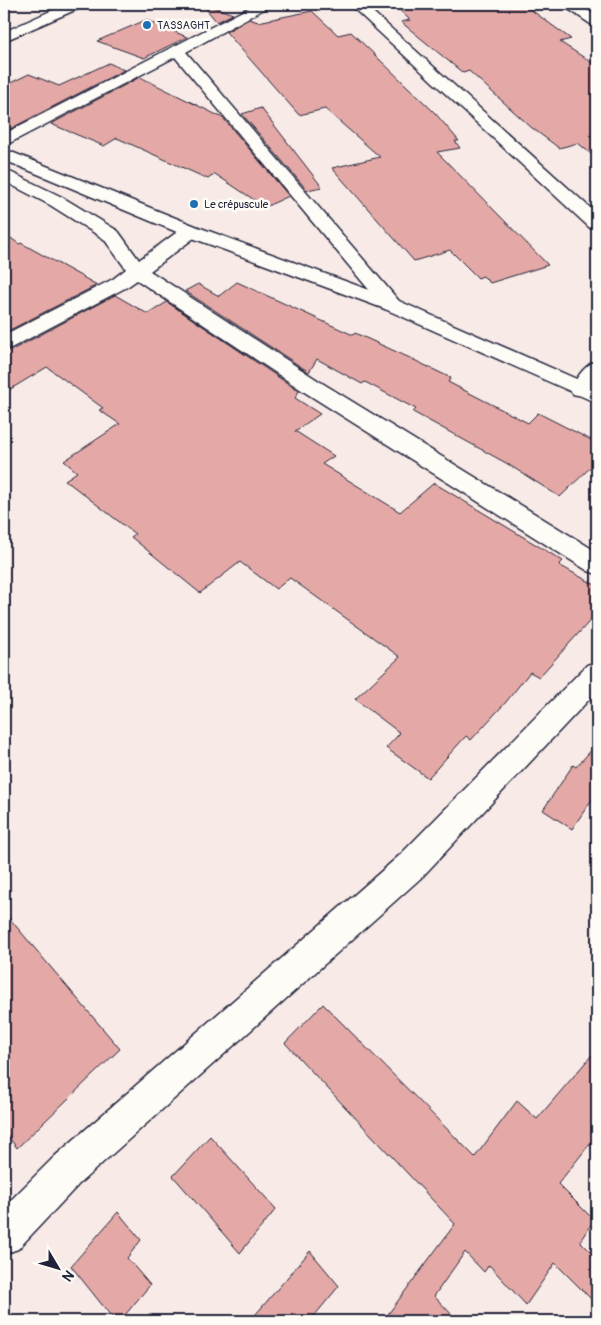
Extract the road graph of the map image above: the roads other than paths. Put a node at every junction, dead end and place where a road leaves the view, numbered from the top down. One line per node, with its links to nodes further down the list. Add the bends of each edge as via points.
1 (78, 4): 6 (street)
2 (266, 4): 7 (street)
3 (356, 4): 11 (street)
4 (568, 4): 5 (street)
5 (597, 22)
6 (4, 37)
7 (177, 50): 8 (street); 14 (street)
8 (4, 141)
9 (4, 154): 12 (street)
10 (4, 174): 13 (street, via 111,235)
11 (597, 224)
12 (191, 231): 13 (street); 14 (street)
13 (137, 270): 15 (street, via 120,283); 18 (street, via 314,388)
14 (392, 305): 17 (street)
15 (4, 343)
16 (597, 368): 17 (street)
17 (589, 393)
18 (597, 564)
19 (597, 673): 20 (street, via 411,866 67,1170)
20 (4, 1235)

